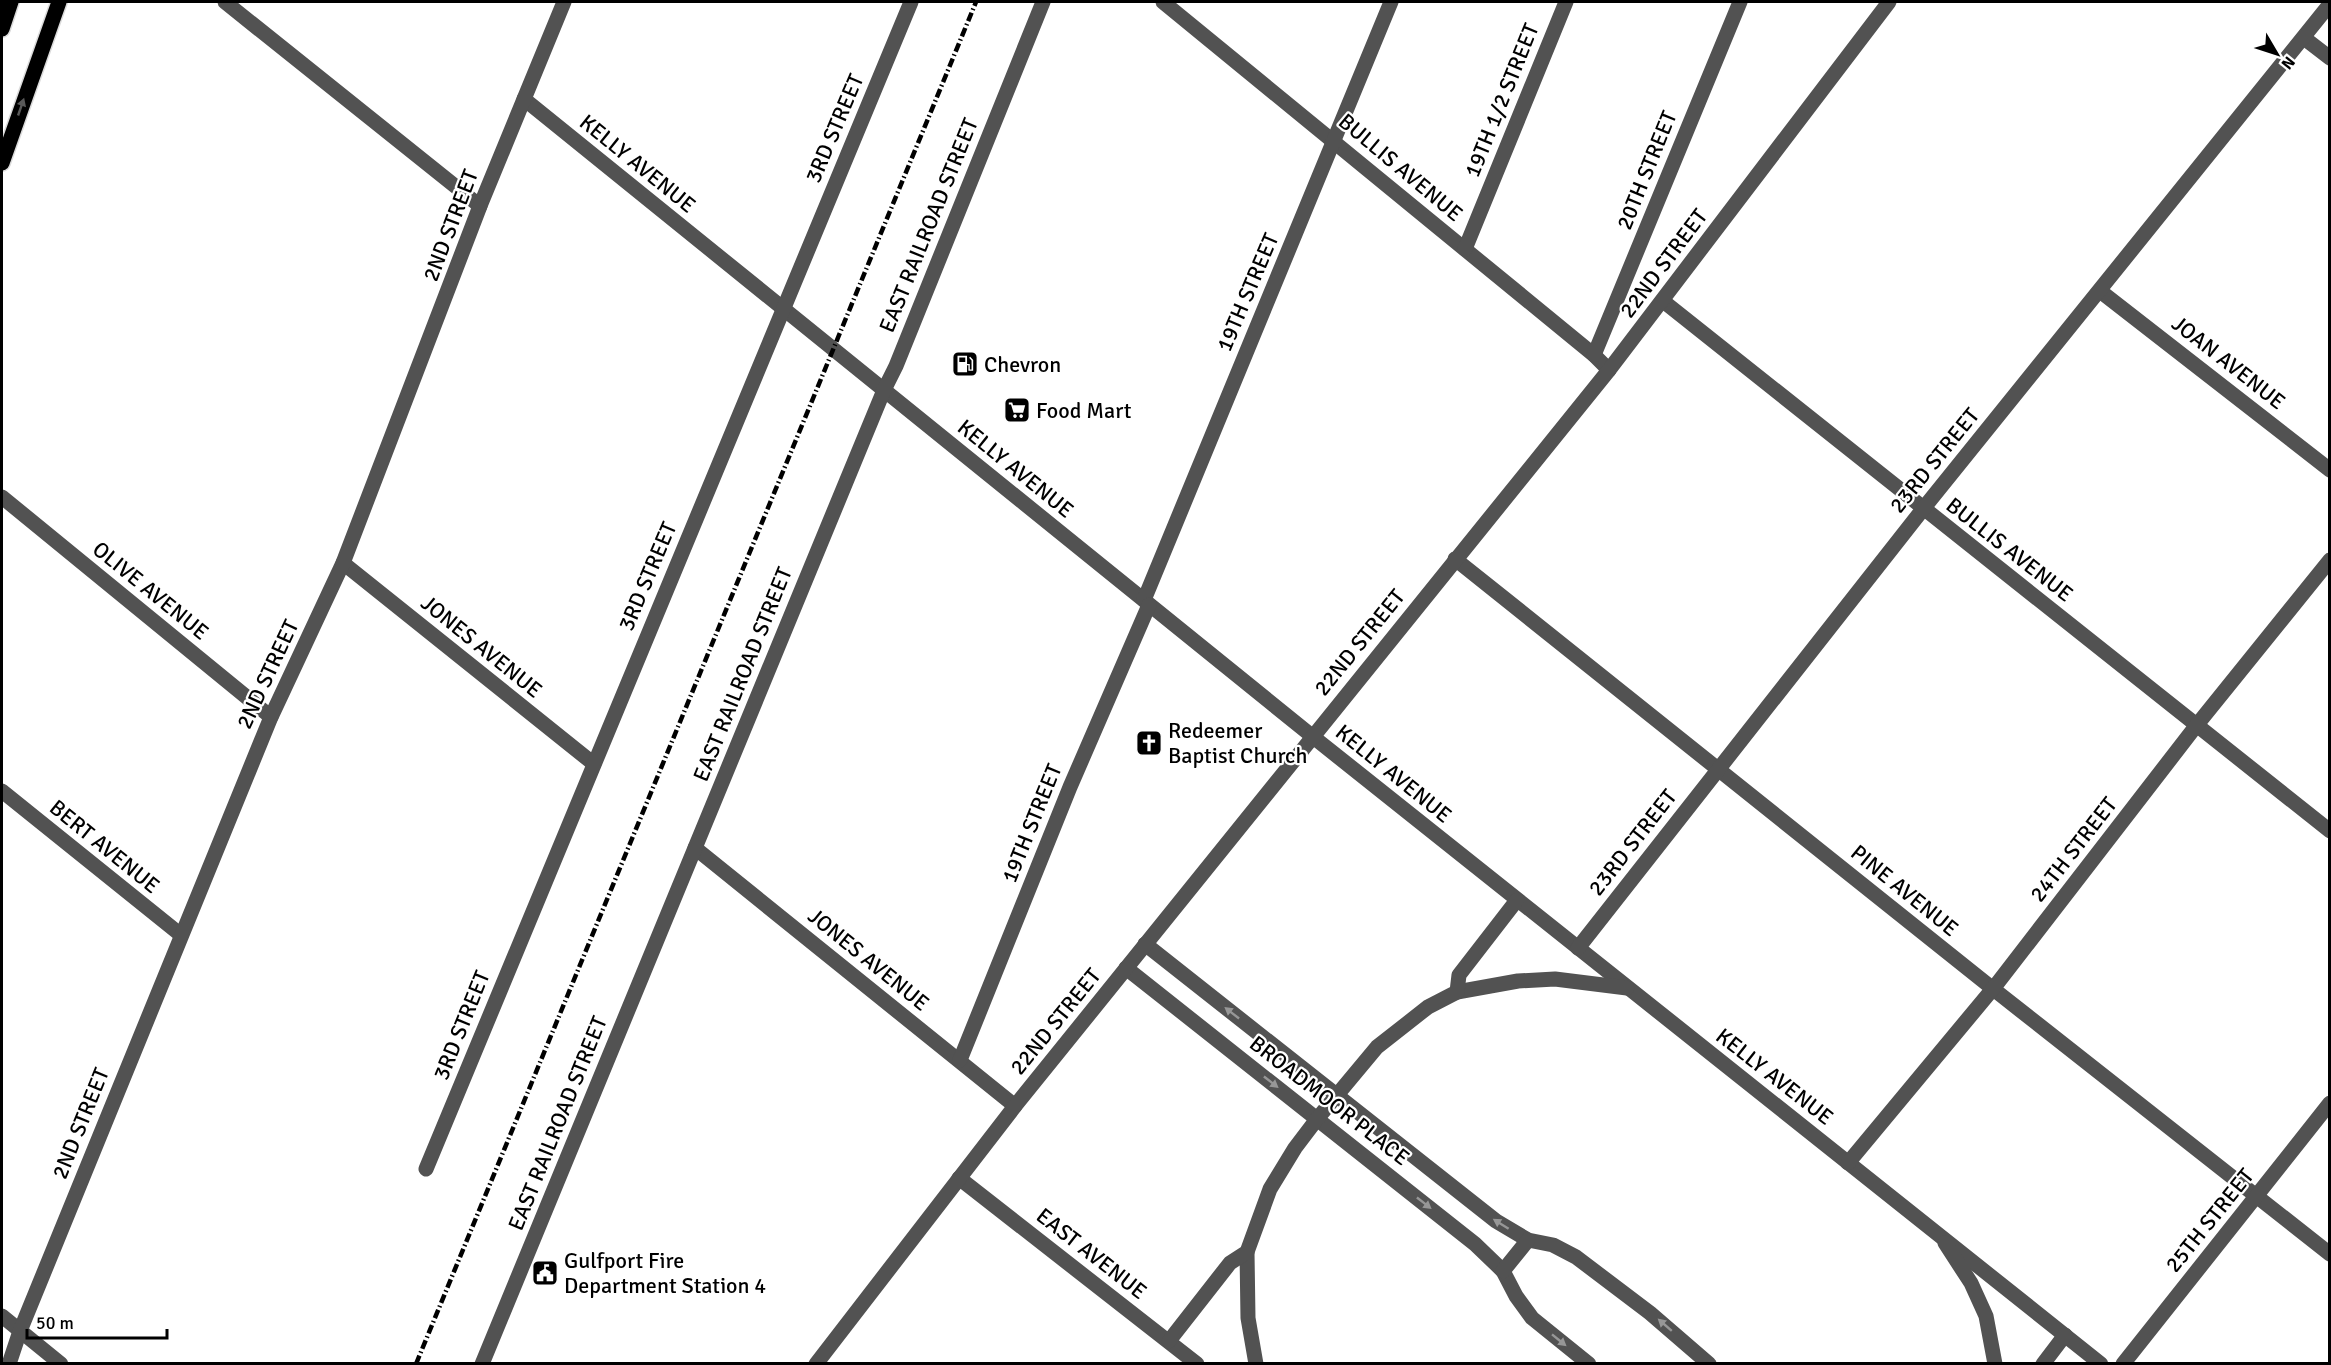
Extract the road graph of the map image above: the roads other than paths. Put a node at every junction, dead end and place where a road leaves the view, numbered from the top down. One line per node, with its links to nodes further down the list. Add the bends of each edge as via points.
1 (11, 2): 13 (main road)
2 (59, 2): 18 (main road, one-way to 2)
3 (225, 2): 19 (street)
4 (564, 2): 16 (street, 2ND STREET)
5 (911, 2): 23 (street, 3RD STREET)
6 (1044, 2): 26 (street, EAST RAILROAD STREET)
7 (1163, 2): 17 (street, BULLIS AVENUE)
8 (1391, 2): 17 (street, 19TH STREET)
9 (1566, 2): 20 (street, 19TH 1/2 STREET)
10 (1740, 2): 24 (street, 20TH STREET)
11 (1889, 2): 22 (street, 22ND STREET)
12 (2330, 4): 14 (street, 23RD STREET)
13 (2, 29)
14 (2304, 38): 15 (street); 21 (street, 23RD STREET)
15 (2330, 58)
16 (524, 99): 19 (street, 2ND STREET); 23 (street, KELLY AVENUE)
17 (1334, 141): 20 (street, BULLIS AVENUE); 33 (street, 19TH STREET)
18 (2, 163)
19 (480, 206): 32 (street, 2ND STREET)
20 (1466, 249): 24 (street, BULLIS AVENUE)
21 (2100, 291): 27 (street, JOAN AVENUE); 29 (street, 23RD STREET)
22 (1663, 301): 25 (street, 22ND STREET); 29 (street, BULLIS AVENUE)
23 (783, 309): 26 (street, KELLY AVENUE); 37 (street, 3RD STREET)
24 (1594, 355): 25 (street, BULLIS AVENUE)
25 (1609, 370): 30 (street, 22ND STREET)
26 (884, 390): 33 (street, KELLY AVENUE); 41 (street, EAST RAILROAD STREET)
27 (2330, 470)
28 (2, 498): 34 (street, OLIVE AVENUE)
29 (1923, 509): 35 (street, BULLIS AVENUE); 38 (street, 23RD STREET)
30 (1455, 559): 36 (street, 22ND STREET); 38 (street, PINE AVENUE)
31 (2330, 560): 35 (street, 24TH STREET)
32 (343, 563): 34 (street, 2ND STREET); 37 (street, JONES AVENUE)
33 (1147, 603): 36 (street, KELLY AVENUE); 50 (street, 19TH STREET)
34 (271, 717): 43 (street, 2ND STREET)
35 (2196, 726): 40 (street, BULLIS AVENUE); 48 (street, 24TH STREET)
36 (1312, 736): 42 (street, KELLY AVENUE); 44 (street, 22ND STREET)
37 (594, 764): 56 (street, 3RD STREET)
38 (1719, 769): 45 (street, 23RD STREET); 48 (street, PINE AVENUE)
39 (2, 791): 43 (street, BERT AVENUE)
40 (2330, 831)
41 (695, 849): 50 (street, JONES AVENUE); 71 (street, EAST RAILROAD STREET)
42 (1517, 900): 45 (street, KELLY AVENUE); 49 (street, via 1459,975)
43 (181, 935): 65 (street, 2ND STREET)
44 (1145, 944): 46 (street, 22ND STREET); 51 (street, BROADMOOR PLACE, one-way to 44)
45 (1578, 948): 47 (street, KELLY AVENUE)
46 (1126, 968): 53 (street, 22ND STREET); 54 (street, BROADMOOR PLACE, one-way to 54)
47 (1629, 988): 49 (street, via 1555,979 1518,981); 55 (street, KELLY AVENUE)
48 (1992, 988): 55 (street, 24TH STREET); 58 (street, PINE AVENUE)
49 (1457, 993): 51 (street, via 1428,1007 1377,1047)
50 (960, 1060): 53 (street, JONES AVENUE)
51 (1336, 1096): 54 (street); 60 (street, BROADMOOR PLACE, one-way to 51, via 1496,1221)
52 (2330, 1103): 58 (street, 25TH STREET)
53 (1015, 1106): 57 (street, 22ND STREET)
54 (1317, 1119): 61 (street, via 1270,1189); 63 (street, BROADMOOR PLACE, one-way to 63, via 1475,1244)
55 (1848, 1163): 59 (street, KELLY AVENUE)
56 (426, 1169)
57 (959, 1178): 67 (street, EAST AVENUE); 68 (street, 22ND STREET)
58 (2257, 1196): 62 (street, PINE AVENUE); 79 (street, 25TH STREET)
59 (1938, 1232): 66 (street, KELLY AVENUE); 76 (street, via 1971,1283 1986,1316)
60 (1528, 1240): 63 (street); 75 (street, BROADMOOR PLACE, one-way to 60, via 1576,1257 1553,1245)
61 (1247, 1252): 67 (street, via 1230,1263); 73 (street, via 1248,1318)
62 (2330, 1254)
63 (1503, 1271): 74 (street, BROADMOOR PLACE, one-way to 74, via 1532,1318)
64 (2, 1316): 65 (street)
65 (20, 1331): 69 (street, 2ND STREET); 70 (street)
66 (2065, 1335): 77 (street); 78 (street, KELLY AVENUE)
67 (1169, 1341): 72 (street, EAST AVENUE)
68 (823, 1361)
69 (9, 1364)
70 (61, 1364)
71 (482, 1364)
72 (1197, 1364)
73 (1257, 1364)
74 (1589, 1364)
75 (1709, 1364)
76 (1995, 1364)
77 (2043, 1364)
78 (2102, 1364)
79 (2123, 1364)

